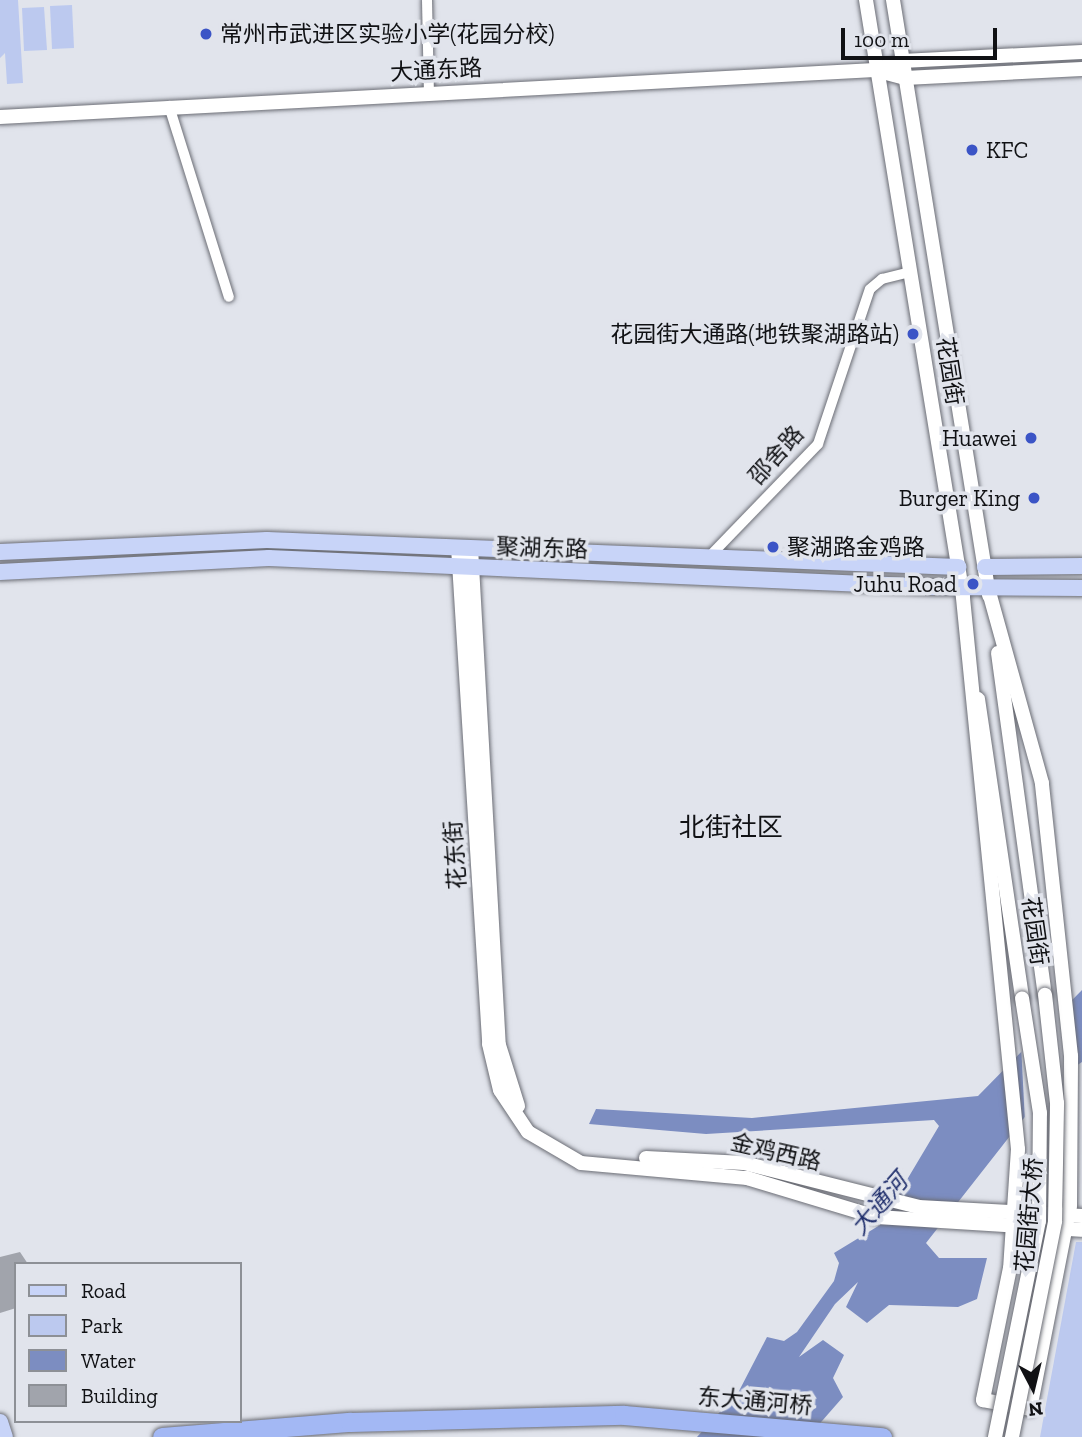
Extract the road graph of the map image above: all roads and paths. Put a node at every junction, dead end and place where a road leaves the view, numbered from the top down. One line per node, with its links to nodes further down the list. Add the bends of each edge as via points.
1 (427, 0): 9 (street)
2 (866, 0): 7 (main road, 花园街)
3 (893, 0): 5 (main road, 花园街)
4 (1082, 52): 5 (main road, 大通东路)
5 (902, 61): 7 (main road, 大通东路); 8 (main road, 花园街)
6 (1082, 69): 8 (main road, 大通东路)
7 (875, 70): 8 (main road, 大通东路); 9 (main road, 大通东路); 12 (main road, 花园街)
8 (905, 78): 19 (main road, 花园街)
9 (429, 93): 10 (main road, 大通东路)
10 (169, 106): 11 (main road, 大通东路); 13 (street)
11 (0, 117)
12 (911, 272): 16 (street, 邵舍路, via 882,279 870,289 818,444); 18 (main road, 花园街)
13 (229, 297)
14 (464, 548): 15 (main road, 聚湖东路, via 267,540); 16 (main road, 聚湖东路); 20 (main road, 花东街)
15 (0, 552)
16 (709, 557): 18 (main road, 聚湖东路)
17 (1082, 566): 19 (main road, 聚湖东路)
18 (958, 567): 19 (main road, 聚湖东路); 22 (main road, 花园街)
19 (985, 567): 23 (main road, 花园街)
20 (466, 568): 21 (main road, 聚湖东路, via 269,558); 22 (main road, 聚湖东路); 27 (main road, 花东街, via 489,1044 510,1111)
21 (0, 572)
22 (962, 588): 23 (main road, 聚湖东路); 26 (main road, 花园街); 29 (main road, via 976,773 1018,1149)
23 (988, 588): 24 (main road, 聚湖东路); 25 (main road, 花园街); 28 (main road, via 1042,783 1072,1074)
24 (1082, 588)
25 (1045, 995): 36 (main road, 花园街大桥, bridge, via 1057,1103 1055,1221)
26 (1022, 998): 35 (main road, 花园街大桥, bridge, via 1040,1113 1039,1221)
27 (544, 1139): 29 (main road, 金鸡西路, via 574,1152 744,1163 881,1201); 29 (main road, 金鸡西路, via 581,1163 747,1178 876,1217 947,1225)
28 (1072, 1220): 29 (main road); 29 (main road, via 1030,1409 983,1400); 30 (main road)
29 (1015, 1221)
30 (1082, 1230)
31 (0, 1422): 32 (main road)
32 (5, 1437)
33 (162, 1437): 34 (highway, 东大通河桥, via 349,1422 624,1415)
34 (882, 1437)
35 (995, 1437)
36 (1013, 1437)

